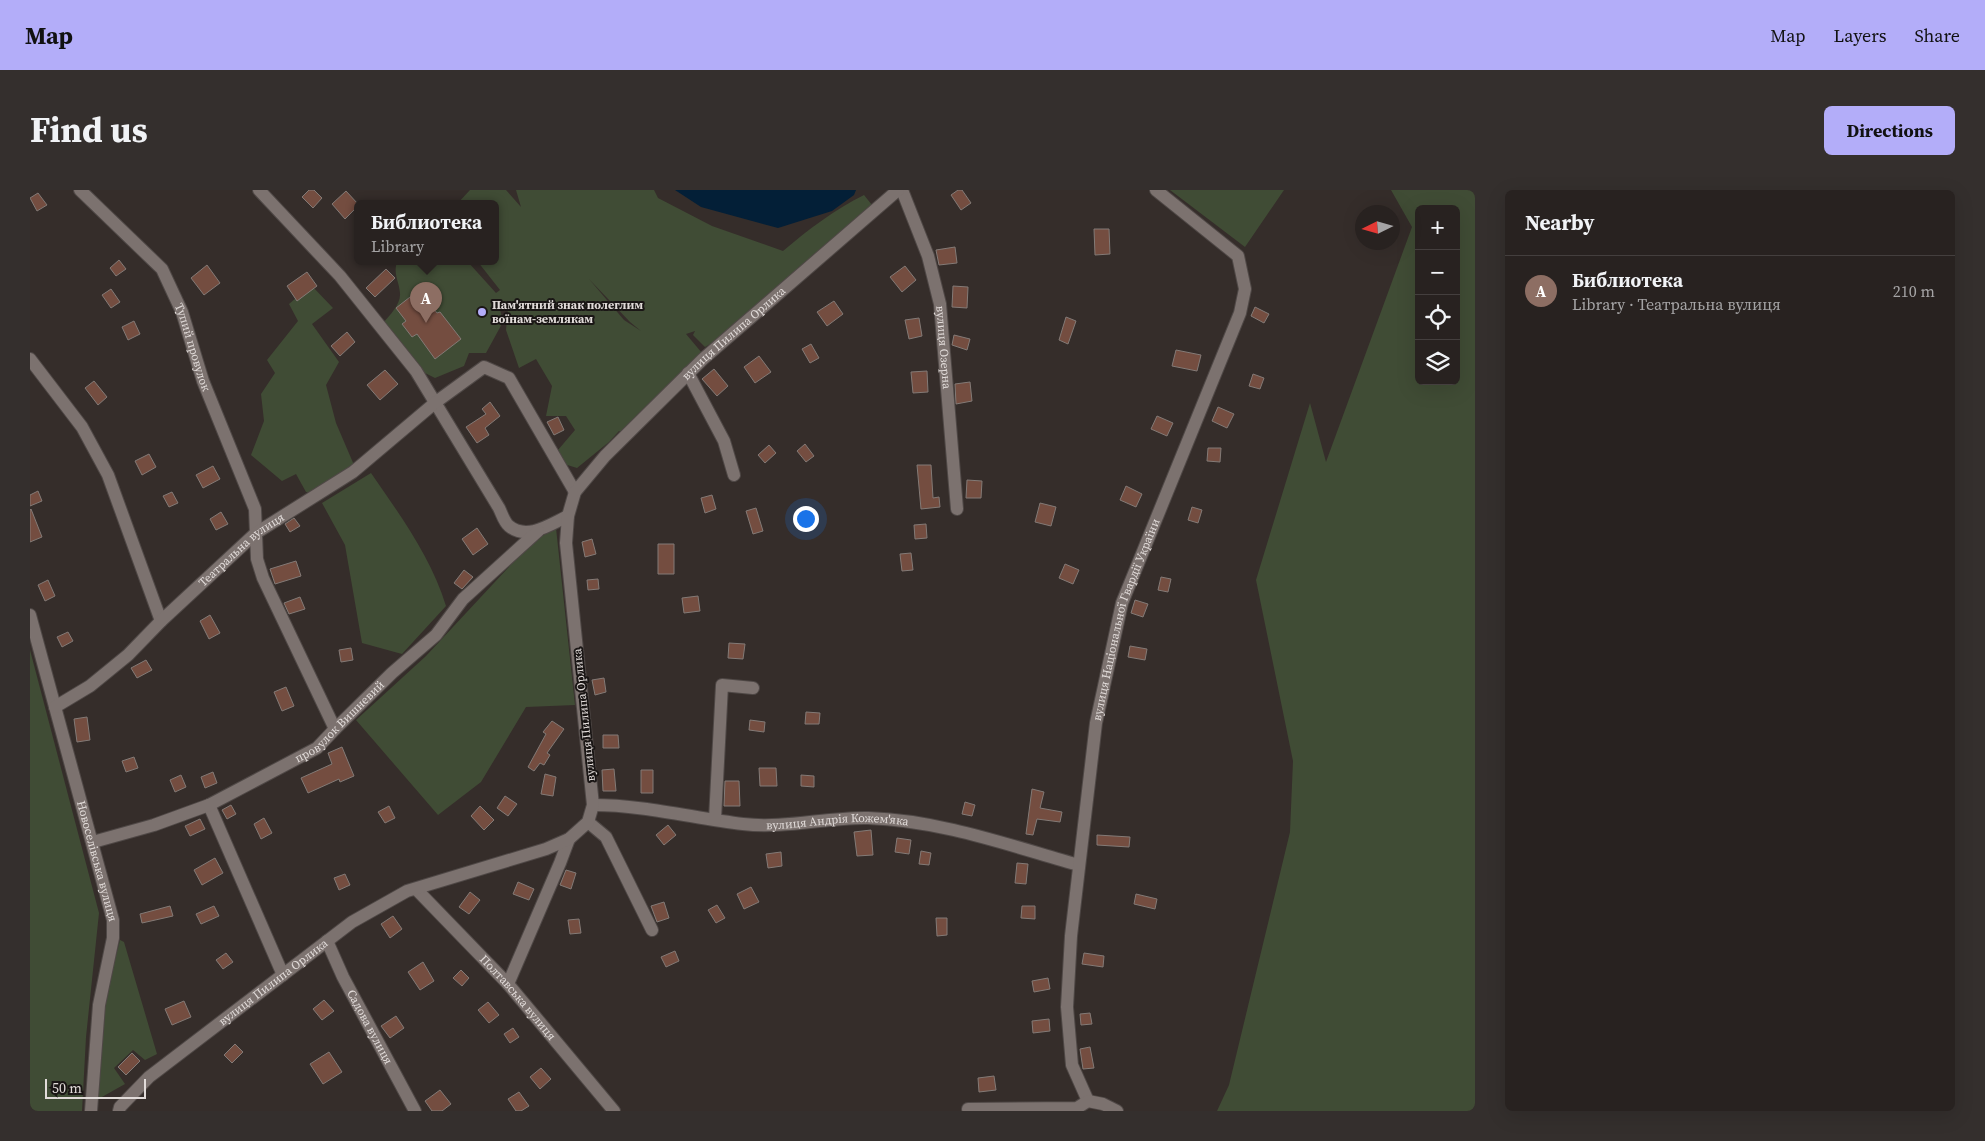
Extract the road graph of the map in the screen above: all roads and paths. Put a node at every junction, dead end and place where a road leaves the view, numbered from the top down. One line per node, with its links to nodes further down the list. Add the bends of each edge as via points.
1 (80, 190): 14 (street, Тупий провулок, via 162,269 182,312 203,381 256,509)
2 (259, 190): 8 (street, via 340,276 416,371)
3 (898, 190): 7 (street, вулиця Пилипа Орлика)
4 (902, 190): 11 (street, вулиця Озерна, via 928,256 940,304)
5 (1156, 190): 26 (street, вулиця Національної Гвардії України, via 1238,256 1246,289 1240,313 1122,603 1096,723)
6 (30, 359): 16 (street, via 82,427 108,475)
7 (688, 373): 9 (street, via 724,440); 10 (street, вулиця Пилипа Орлика, via 605,456)
8 (436, 402): 10 (street, Театральна вулиця, via 484,367 509,378); 13 (street, via 507,525 519,531); 14 (street, Театральна вулиця, via 353,472)
9 (734, 475)
10 (575, 492): 12 (street, вулиця Пилипа Орлика)
11 (957, 510)
12 (568, 516): 13 (street, провулок Вишневий); 21 (street, вулиця Пилипа Орлика, via 566,543)
13 (538, 531): 19 (street, провулок Вишневий, via 463,599 436,636)
14 (256, 533): 16 (street, Театральна вулиця); 19 (street, Тупий провулок, via 257,559 263,578)
15 (30, 615): 18 (street, Новоселівська вулиця)
16 (161, 621): 18 (street, Театральна вулиця, via 128,655 90,686)
17 (753, 688): 22 (street, via 722,685)
18 (55, 707): 25 (street, Новоселівська вулиця)
19 (334, 728): 20 (street, провулок Вишневий, via 318,748)
20 (209, 805): 25 (street, провулок Вишневий); 30 (street)
21 (593, 805): 22 (street, вулиця Андрія Кожем'яка, via 668,811); 23 (street, вулиця Пилипа Орлика)
22 (715, 819): 26 (street, вулиця Андрія Кожем'яка, via 744,824 867,818 927,823)
23 (588, 822): 24 (street, вулиця Пилипа Орлика); 28 (street, via 606,837)
24 (569, 840): 27 (street, вулиця Пилипа Орлика); 31 (street)
25 (93, 842): 34 (street, Новоселівська вулиця, via 113,920 99,1005)
26 (1079, 865): 32 (street, вулиця Національної Гвардії України, via 1067,1007 1072,1065)
27 (416, 889): 29 (street, вулиця Пилипа Орлика, via 352,922); 31 (street, Полтавська вулиця)
28 (652, 930)
29 (327, 941): 30 (street, вулиця Пилипа Орлика); 36 (street, Садова вулиця)
30 (283, 975): 35 (street, вулиця Пилипа Орлика, via 149,1077)
31 (508, 984): 37 (street, Полтавська вулиця)
32 (1088, 1101): 33 (street, via 1077,1108); 38 (street)
33 (968, 1109)
34 (91, 1111)
35 (119, 1111)
36 (415, 1111)
37 (614, 1111)
38 (1117, 1111)

